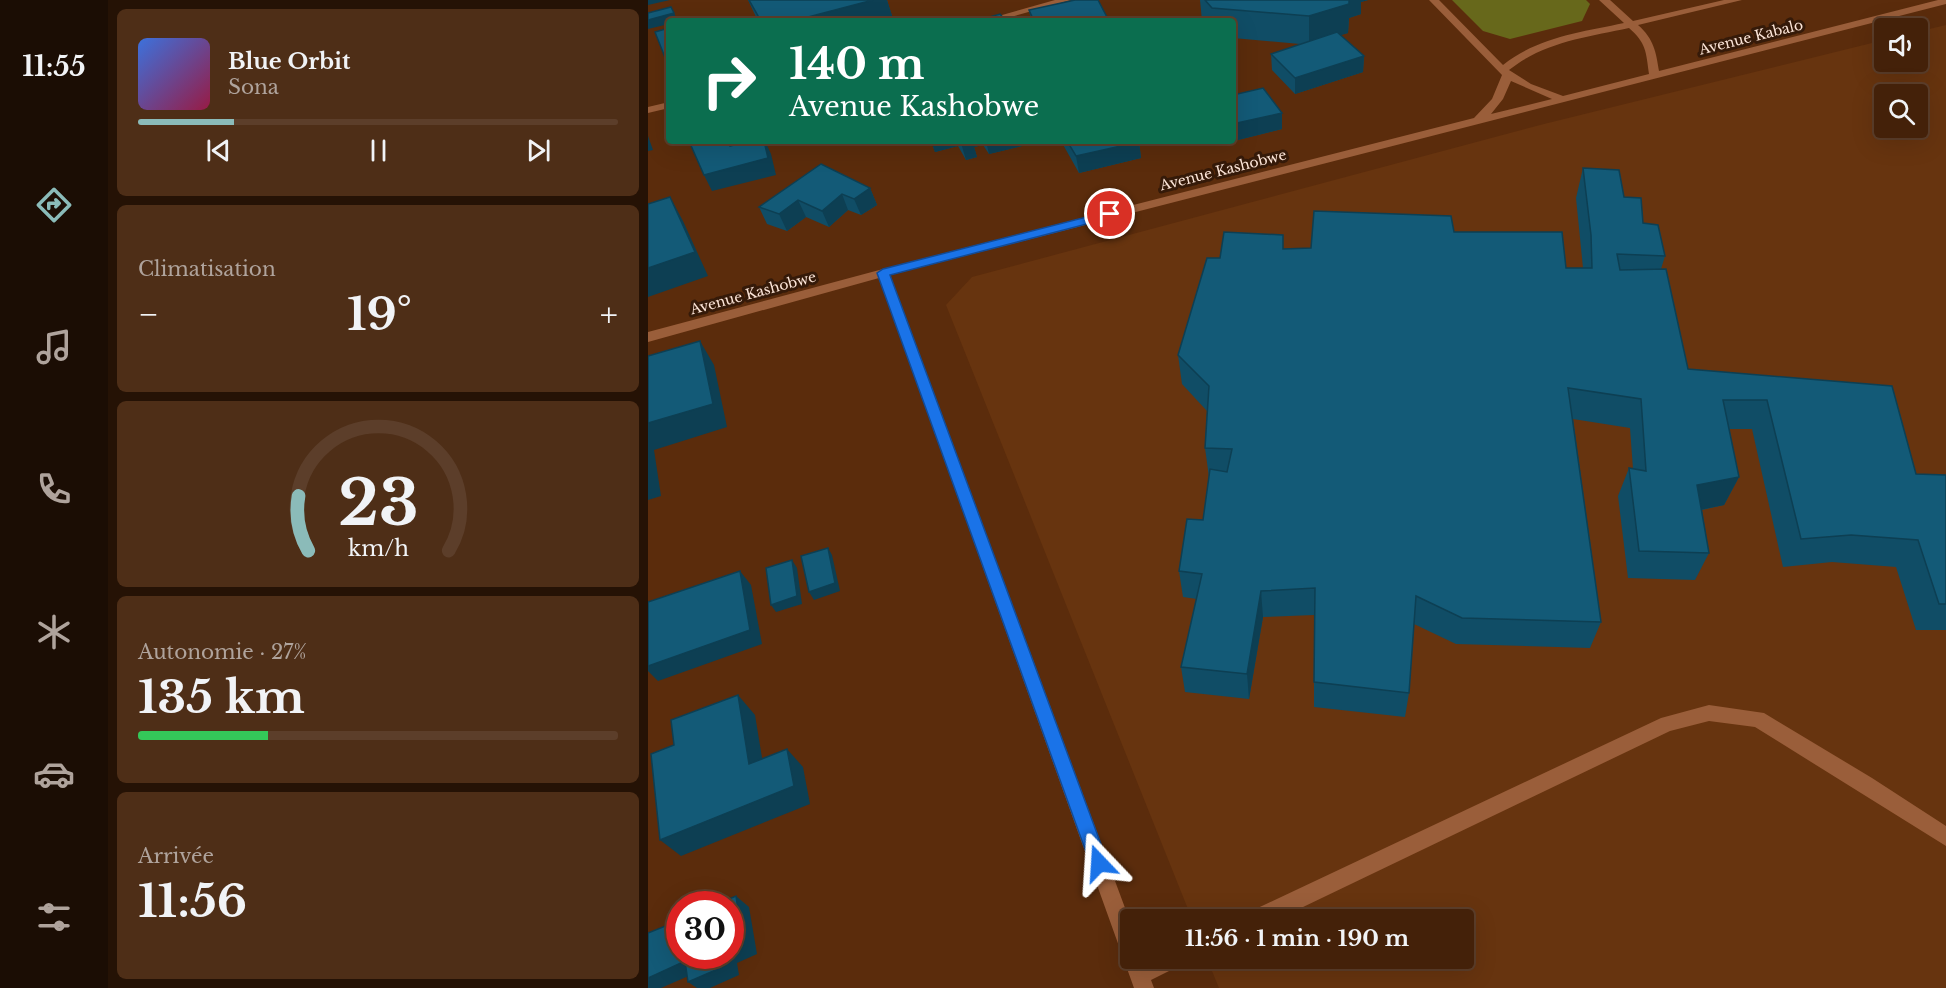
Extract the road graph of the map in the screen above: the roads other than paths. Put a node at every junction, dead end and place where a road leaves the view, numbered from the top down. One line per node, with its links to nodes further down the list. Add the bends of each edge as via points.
1 (1066, 0): 6 (street)
2 (1434, 0): 8 (street)
3 (1604, 0): 7 (street)
4 (1737, 0): 7 (street)
5 (1946, 1): 9 (street, Avenue Kabalo)
6 (997, 18)
7 (1632, 24): 8 (street, via 1548,43 1518,58); 9 (street, via 1651,48)
8 (1505, 72): 10 (street, via 1527,86); 13 (street, via 1497,102)
9 (1654, 75): 10 (street, Avenue Kabalo)
10 (1563, 99): 13 (street, Avenue Kashobwe)
11 (666, 106): 12 (street)
12 (648, 110)
13 (1473, 122): 14 (street, Avenue Kashobwe)
14 (883, 273): 15 (street, Avenue Kashobwe); 18 (street)
15 (648, 337)
16 (1946, 837): 17 (street, via 1866,783 1758,719 1709,713 1666,724)
17 (1277, 909)
18 (1120, 921)

